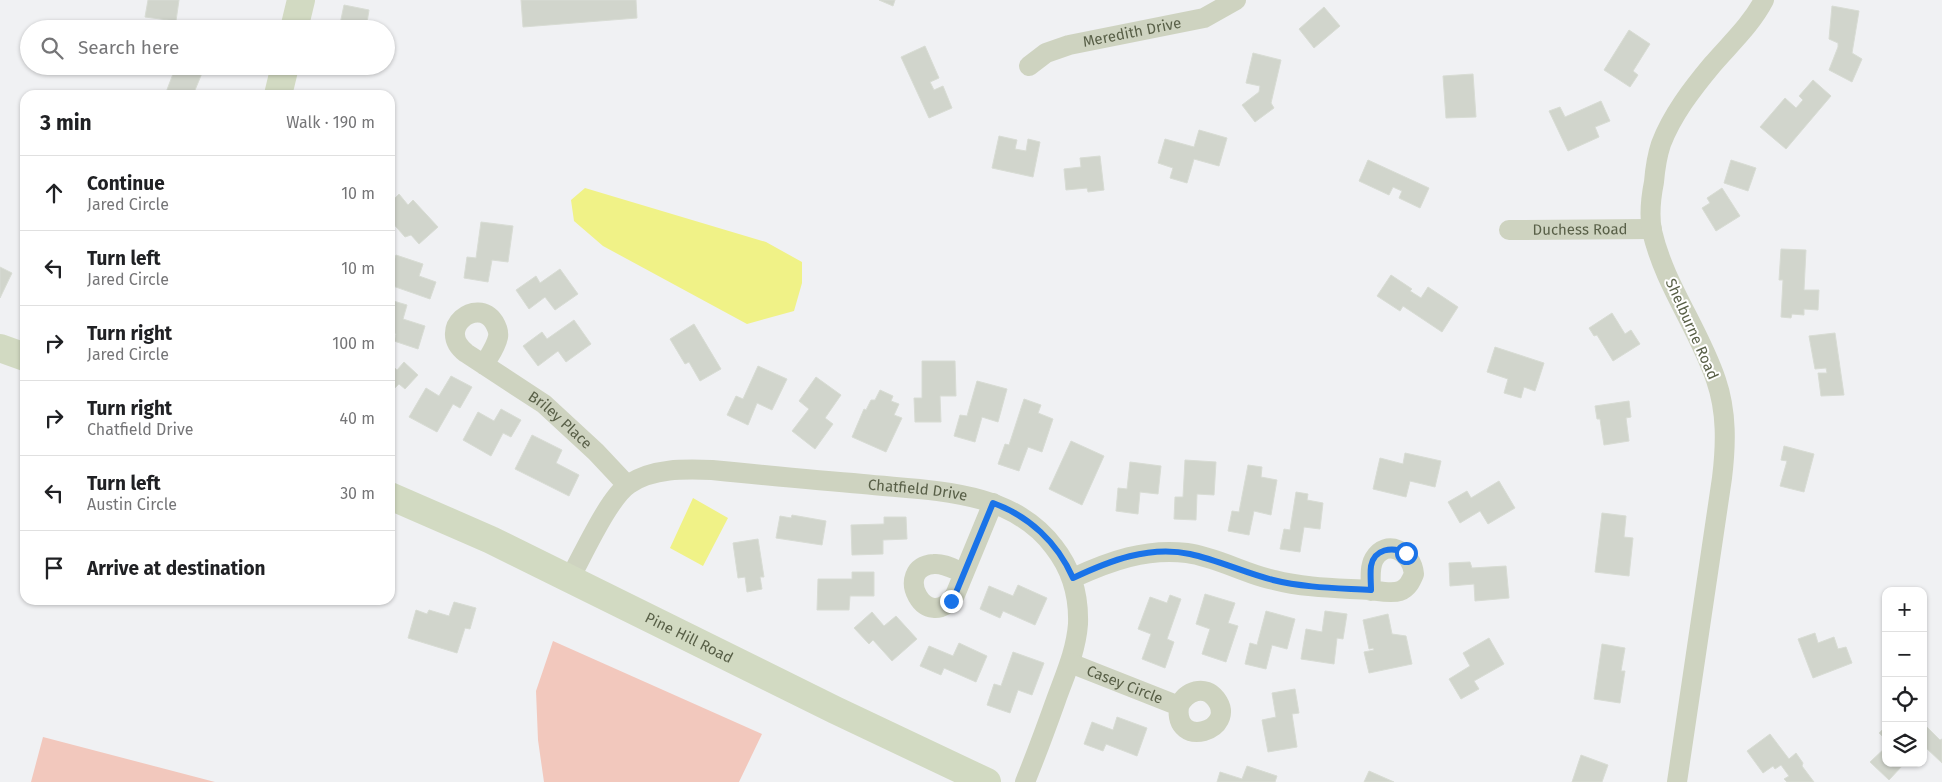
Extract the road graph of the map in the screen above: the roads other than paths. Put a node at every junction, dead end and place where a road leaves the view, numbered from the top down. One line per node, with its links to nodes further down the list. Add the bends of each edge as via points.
1 (301, 0): 4 (street)
2 (1236, 0): 5 (street, Meredith Drive, via 1204,18 1069,45 1046,53)
3 (1764, 0): 8 (street, Shelburne Road, via 1672,120 1660,146 1655,173)
4 (296, 20)
5 (1029, 66)
6 (283, 75): 7 (street)
7 (279, 90)
8 (1652, 229): 9 (street, Duchess Road); 24 (street, Shelburne Road, via 1669,278 1717,382 1726,444)
9 (1508, 230)
10 (0, 348): 11 (street)
11 (20, 355)
12 (484, 365): 13 (street, Briley Place, via 544,404)
13 (627, 485): 15 (street, Chatfield Drive, via 666,471 712,470 947,492); 17 (street, Chatfield Drive, via 608,509)
14 (395, 498): 17 (street, Pine Hill Road)
15 (993, 503): 16 (street); 18 (street, Chatfield Drive, via 1018,514 1041,531 1063,558)
16 (964, 573)
17 (570, 578): 22 (street, Pine Hill Road)
18 (1073, 578): 19 (street, via 1117,559 1163,552 1188,553 1275,581); 20 (street, Chatfield Drive, via 1078,623)
19 (1371, 590)
20 (1070, 663): 21 (street, Casey Circle); 23 (street, Chatfield Drive)
21 (1179, 706)
22 (987, 782)
23 (1025, 782)
24 (1677, 782)

